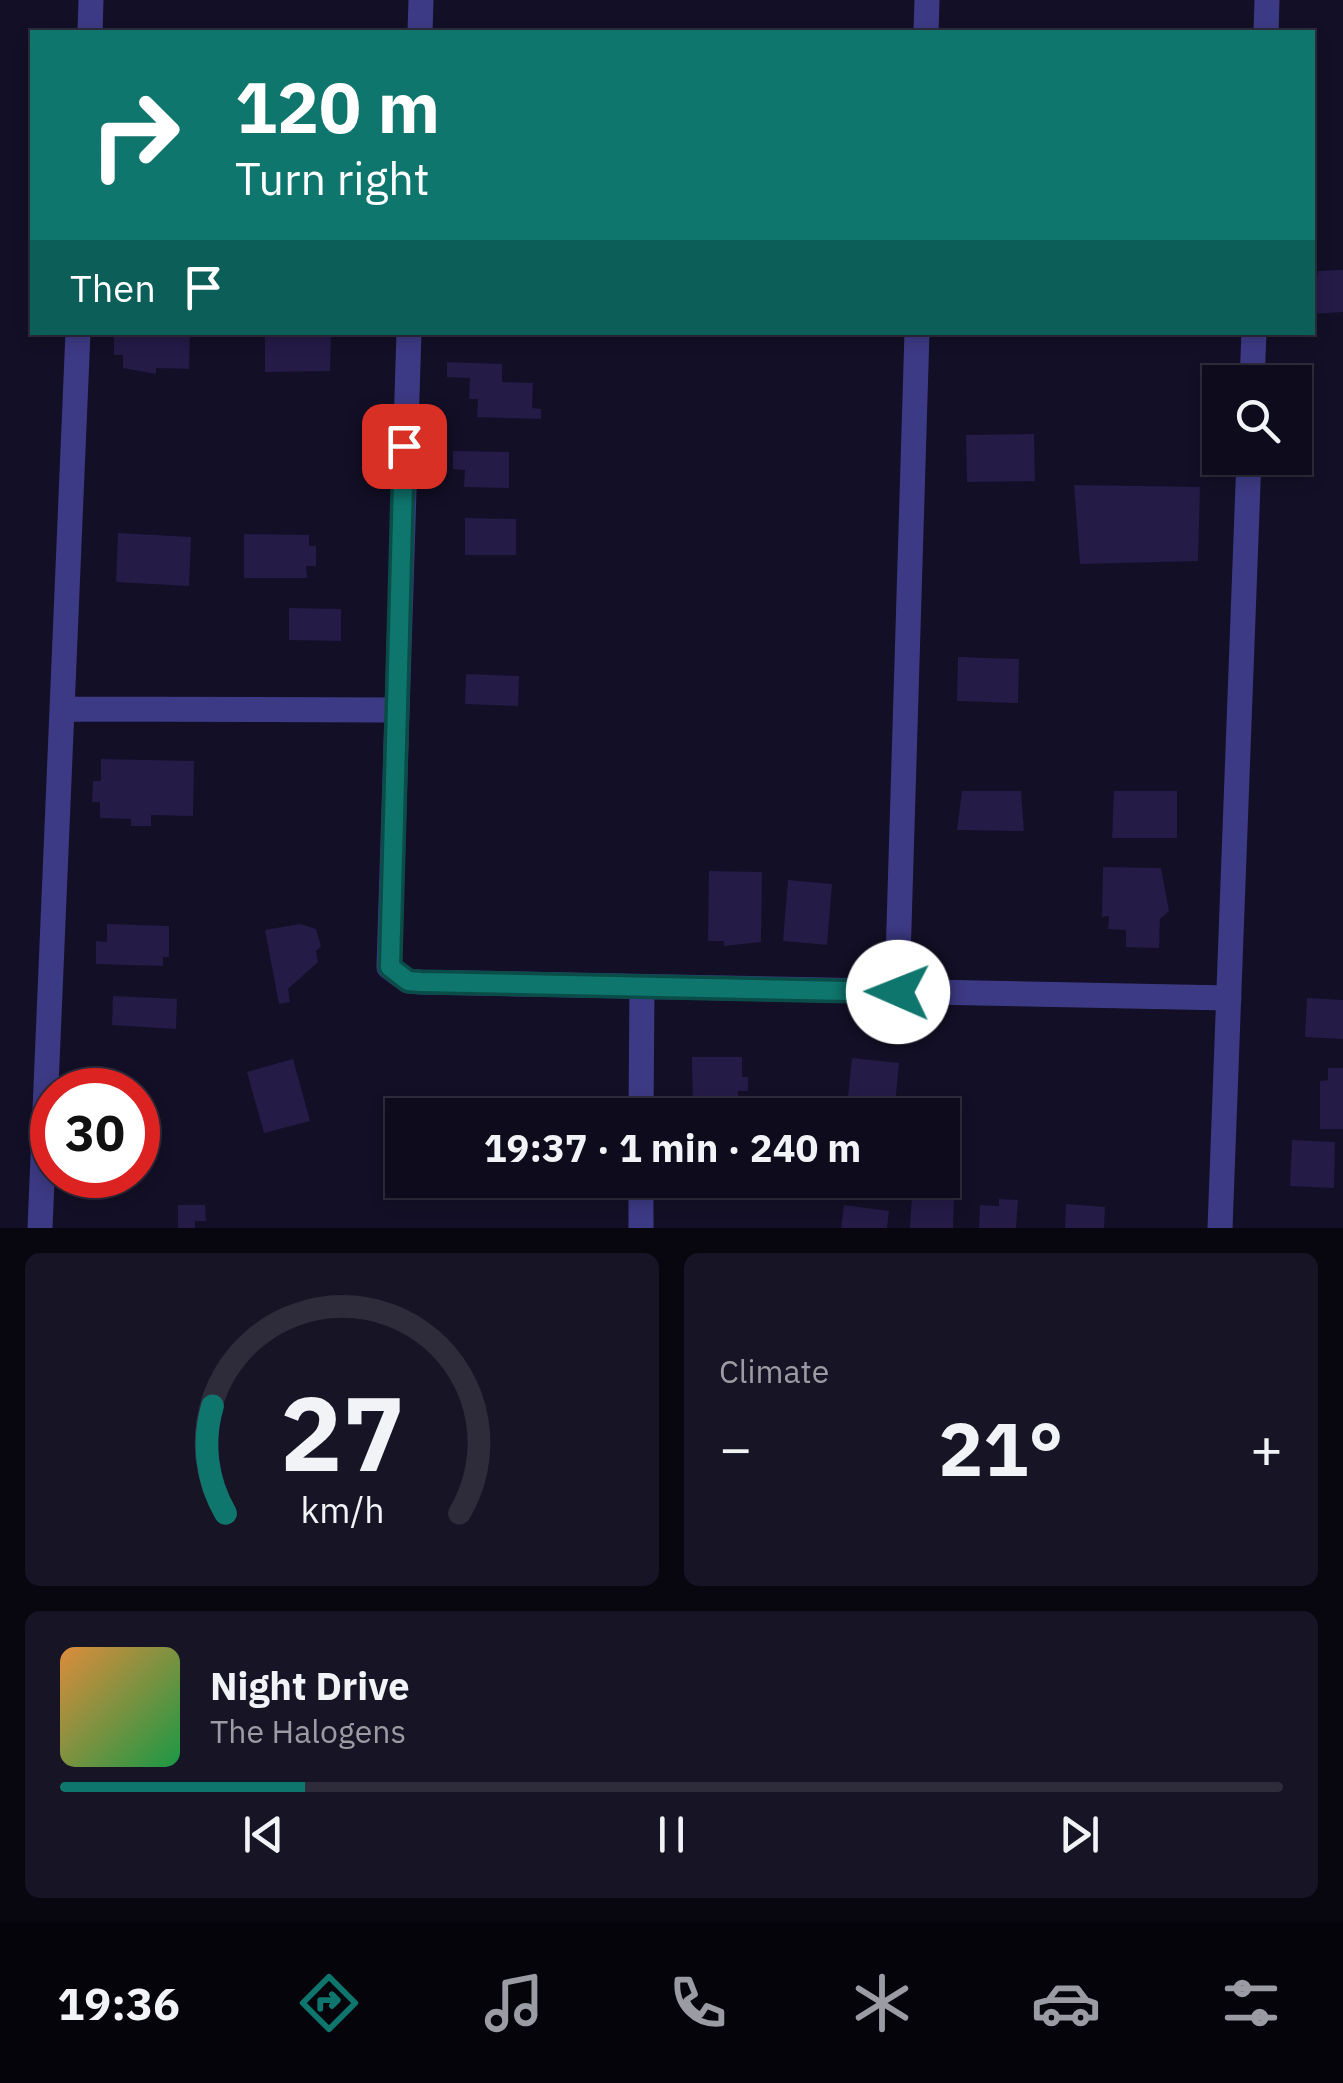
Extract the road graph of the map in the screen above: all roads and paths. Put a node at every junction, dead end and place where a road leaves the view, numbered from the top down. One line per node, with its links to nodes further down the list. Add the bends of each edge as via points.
1 (92, 0): 5 (street)
2 (421, 0): 6 (street)
3 (927, 0): 7 (street)
4 (1267, 0): 8 (street)
5 (90, 30)
6 (420, 30)
7 (926, 30)
8 (1266, 30)
9 (78, 335): 15 (street)
10 (409, 335): 16 (street)
11 (917, 335): 18 (street)
12 (1254, 335): 13 (street)
13 (1253, 365)
14 (1249, 475): 19 (street)
15 (62, 709): 16 (street); 22 (street)
16 (395, 710): 17 (street, via 390,967 408,981)
17 (642, 987): 18 (street); 20 (street)
18 (898, 992): 19 (street)
19 (1229, 998): 24 (street)
20 (642, 1098)
21 (641, 1198): 23 (street)
22 (40, 1228)
23 (641, 1228)
24 (1220, 1228)

